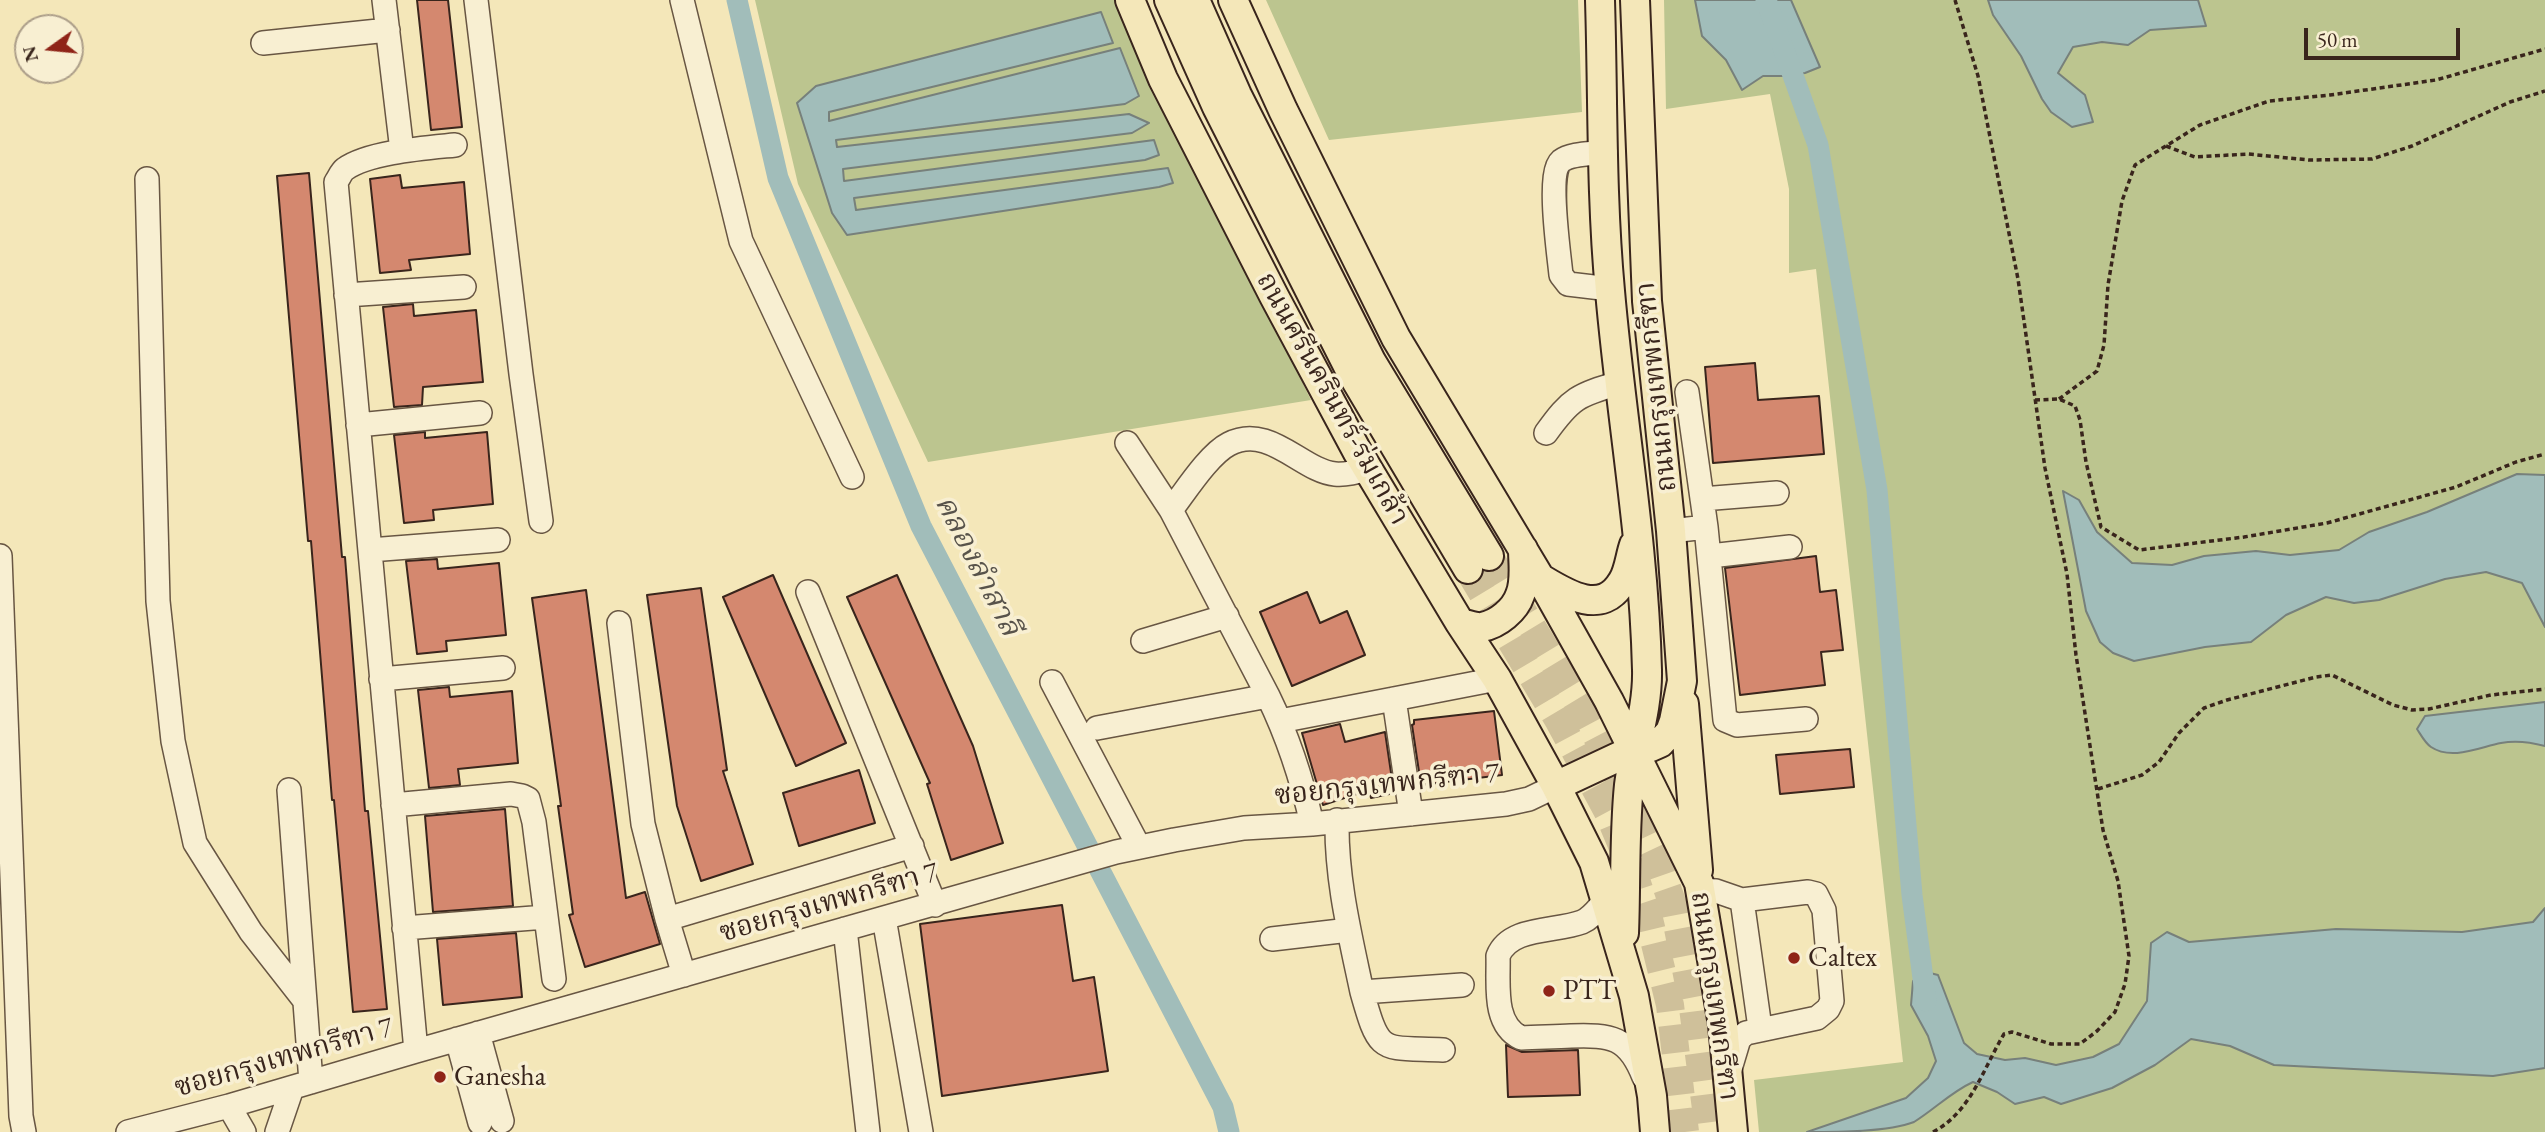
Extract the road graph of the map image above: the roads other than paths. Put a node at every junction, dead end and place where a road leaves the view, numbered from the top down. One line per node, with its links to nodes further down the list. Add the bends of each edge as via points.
1 (384, 0): 10 (street)
2 (476, 0): 32 (street)
3 (682, 0): 28 (street, via 741,241)
4 (1130, 0): 27 (main road, ถนนศรีนครินทร์-ร่มเกล้า, via 1163,79)
5 (1169, 0): 6 (main road, ถนนศรีนครินทร์-ร่มเกล้า, via 1217,107 1351,372 1478,562 1237,95)
6 (1195, 0)
7 (1233, 0): 38 (main road, via 1396,338)
8 (1600, 0): 13 (main road, ถนนกรุงเทพกรีฑา)
9 (1635, 0): 12 (main road, ถนนกรุงเทพกรีฑา)
10 (388, 30): 11 (street); 15 (street)
11 (263, 43)
12 (1638, 96): 13 (main road); 35 (main road, ถนนกรุงเทพกรีฑา, via 1647,302)
13 (1603, 99): 16 (main road, ถนนกรุงเทพกรีฑา)
14 (455, 145): 15 (street)
15 (402, 151): 20 (street, via 357,163 343,170 336,183)
16 (1605, 152): 19 (main road, ถนนกรุงเทพกรีฑา); 19 (street, via 1566,158 1553,179 1561,275 1568,284)
17 (147, 179): 83 (street, via 158,601 173,741 195,843 251,932)
18 (464, 287): 20 (street)
19 (1609, 289): 21 (main road, ถนนกรุงเทพกรีฑา)
20 (346, 295): 24 (street)
21 (1619, 383): 25 (street, via 1584,393 1565,407); 34 (main road, ถนนกรุงเทพกรีฑา)
22 (1687, 392): 30 (street)
23 (481, 413): 24 (street)
24 (358, 425): 39 (street)
25 (1546, 433)
26 (1127, 443): 31 (street)
27 (1368, 469): 31 (street, via 1335,474 1277,446 1244,440 1228,444 1206,465); 45 (main road, ถนนศรีนครินทร์-ร่มเกล้า)
28 (852, 477)
29 (1777, 493): 30 (street)
30 (1702, 499): 33 (street)
31 (1171, 510): 44 (street)
32 (541, 521)
33 (1706, 527): 35 (street); 41 (street)
34 (1638, 531): 42 (main road, via 1623,582 1606,598 1584,601); 58 (main road, ถนนกรุงเทพกรีฑา, via 1647,675)
35 (1671, 531): 51 (main road, ถนนกรุงเทพกรีฑา)
36 (498, 540): 39 (street)
37 (1790, 547): 41 (street)
38 (1523, 549): 42 (main road); 45 (main road, via 1520,595 1506,616 1483,627)
39 (370, 550): 49 (street)
40 (0, 556): 93 (street)
41 (1710, 556): 55 (street, via 1726,720 1737,725)
42 (1540, 578): 58 (main road)
43 (808, 592): 65 (street)
44 (1227, 616): 47 (street); 53 (street)
45 (1460, 623): 50 (main road, ถนนศรีนครินทร์-ร่มเกล้า)
46 (619, 624): 73 (street, via 643,824)
47 (1143, 641)
48 (503, 668): 49 (street)
49 (381, 679): 61 (street)
50 (1497, 679): 54 (street); 59 (main road, ถนนศรีนครินทร์-ร่มเกล้า)
51 (1682, 681): 58 (main road, ถนนกรุงเทพกรีฑา, via 1670,732 1660,743); 67 (main road)
52 (1052, 682): 66 (street)
53 (1268, 696): 56 (street); 57 (street)
54 (1394, 699): 56 (street); 62 (street)
55 (1806, 719)
56 (1280, 721): 64 (street)
57 (1097, 728)
58 (1635, 749): 59 (main road, ถนนกรุงเทพกรีฑา); 67 (main road, ถนนกรุงเทพกรีฑา); 78 (main road, via 1625,824)
59 (1556, 786): 62 (street, ซอยกรุงเทพกรีฑา 7, via 1506,804); 68 (main road, via 1594,862)
60 (289, 790): 83 (street)
61 (393, 805): 71 (street, via 511,794 528,799); 74 (street)
62 (1411, 814): 63 (street, ซอยกรุงเทพกรีฑา 7)
63 (1336, 820): 64 (street, ซอยกรุงเทพกรีฑา 7); 76 (street, via 1336,858)
64 (1312, 824): 66 (street, ซอยกรุงเทพกรีฑา 7, via 1244,828)
65 (912, 846): 70 (street); 73 (street)
66 (1139, 847): 70 (street, ซอยกรุงเทพกรีฑา 7)
67 (1699, 886): 69 (street); 88 (main road, ถนนกรุงเทพกรีฑา)
68 (1606, 900): 78 (main road); 90 (street, via 1584,921 1517,937 1501,950 1501,1014 1505,1025 1521,1038 1603,1035 1617,1041 1632,1054)
69 (1742, 900): 84 (street); 84 (street, via 1808,892 1816,894 1824,910 1833,993 1828,1009 1817,1018)
70 (935, 905): 72 (street, ซอยกรุงเทพกรีฑา 7)
71 (546, 917): 74 (street); 80 (street)
72 (884, 918): 75 (street, ซอยกรุงเทพกรีฑา 7); 98 (street)
73 (667, 919): 79 (street)
74 (404, 928): 87 (street)
75 (845, 929): 79 (street, ซอยกรุงเทพกรีฑา 7); 97 (street)
76 (1349, 930): 77 (street); 82 (street)
77 (1272, 939)
78 (1624, 960): 90 (main road)
79 (684, 975): 85 (street, ซอยกรุงเทพกรีฑา 7)
80 (554, 979)
81 (1462, 985): 82 (street)
82 (1362, 992): 86 (street, via 1381,1043 1392,1048)
83 (305, 1001): 89 (street)
84 (1760, 1028): 88 (street, via 1739,1039)
85 (468, 1036): 87 (street, ซอยกรุงเทพกรีฑา 7); 92 (street)
86 (1443, 1050)
87 (416, 1051): 89 (street, ซอยกรุงเทพกรีฑา 7)
88 (1728, 1077): 100 (main road, ถนนกรุงเทพกรีฑา)
89 (302, 1085): 91 (street, ซอยกรุงเทพกรีฑา 7); 96 (street)
90 (1652, 1096): 99 (main road)
91 (229, 1107): 94 (street, ซอยกรุงเทพกรีฑา 7); 95 (street)
92 (492, 1127)
93 (24, 1132)
94 (128, 1132)
95 (244, 1132)
96 (276, 1132)
97 (869, 1132)
98 (921, 1132)
99 (1655, 1132)
100 (1733, 1132)

